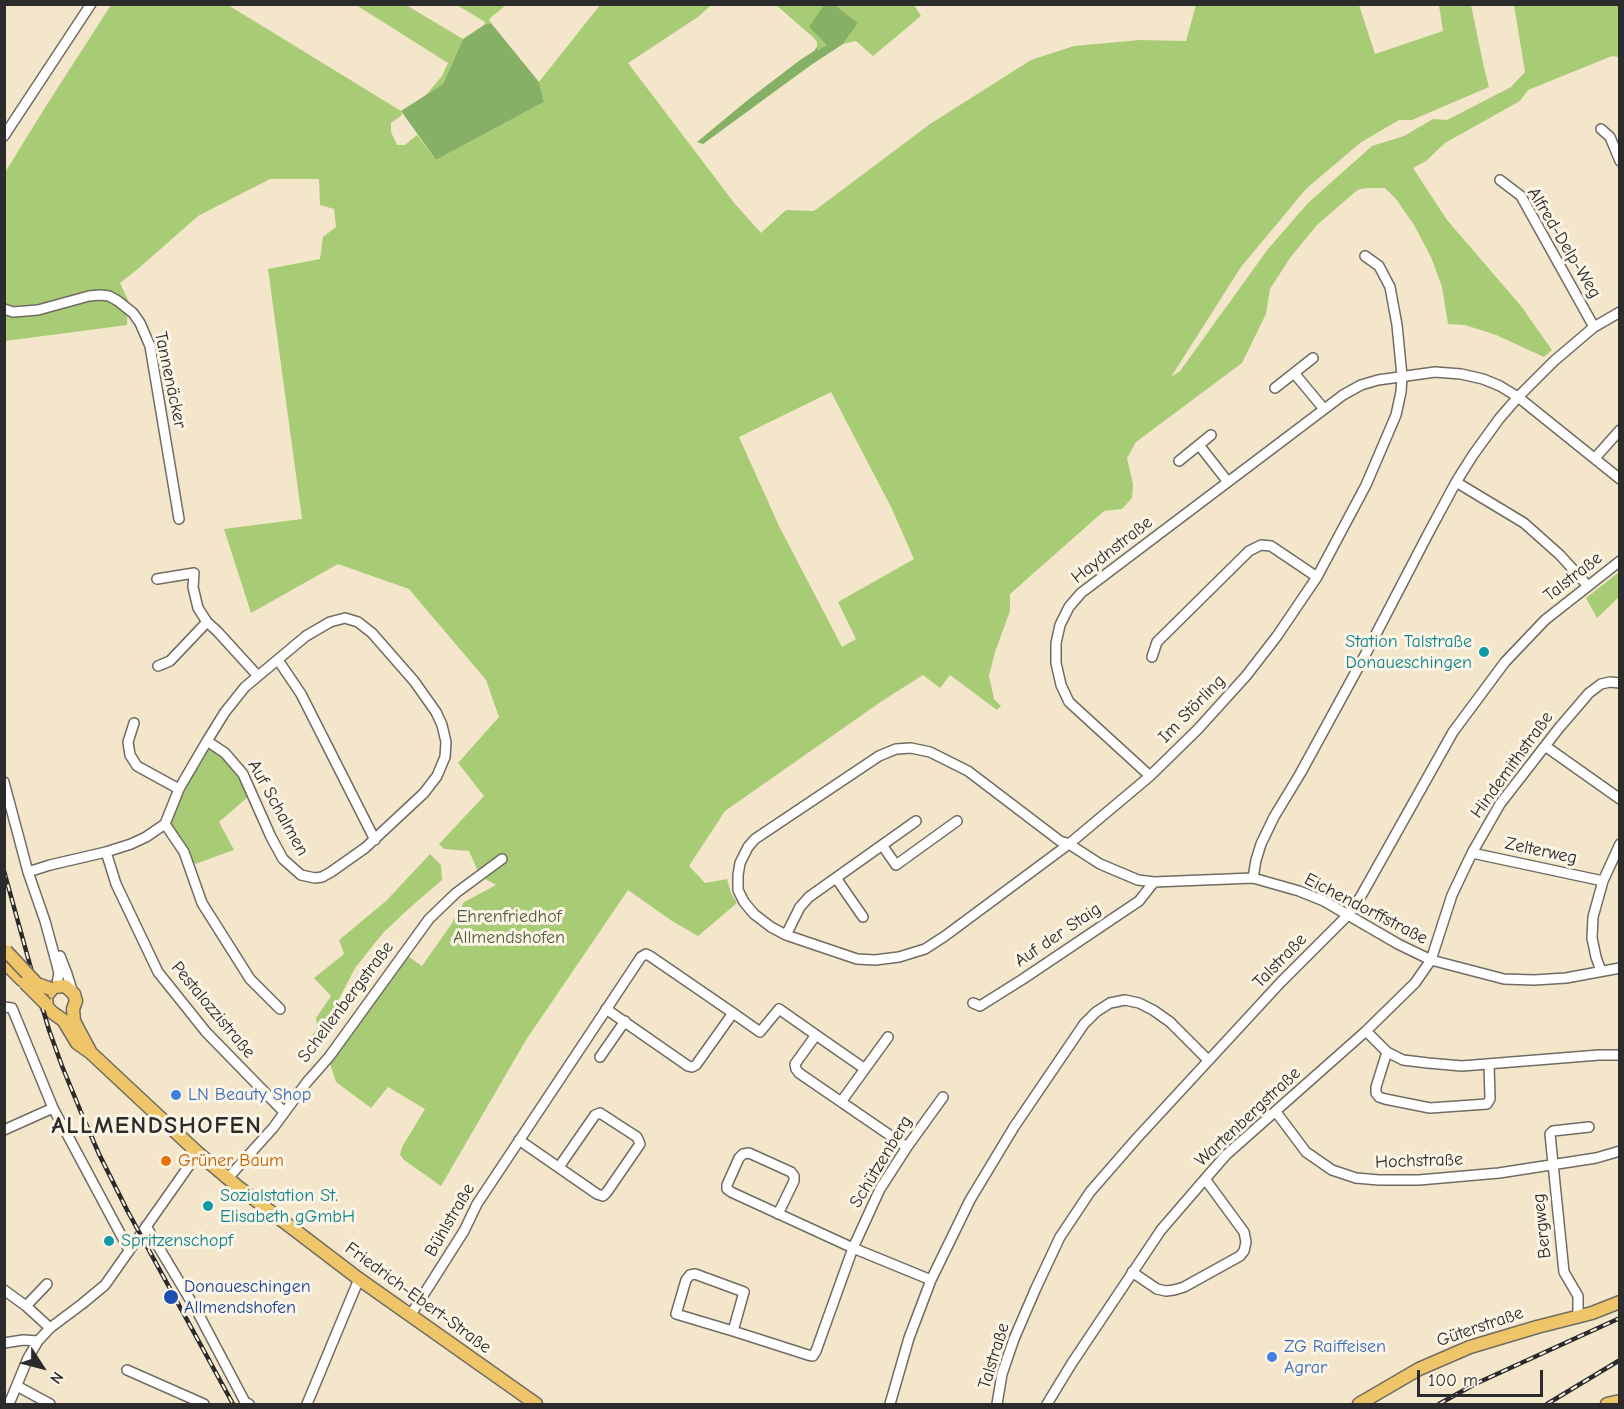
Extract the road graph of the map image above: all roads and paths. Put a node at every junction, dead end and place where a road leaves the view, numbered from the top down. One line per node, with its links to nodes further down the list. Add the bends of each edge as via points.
1 (91, 4): 3 (street)
2 (1601, 129): 4 (street, via 1610,137)
3 (4, 136)
4 (1620, 161)
5 (1500, 180): 9 (street, Alfred-Delp-Weg, via 1521,196)
6 (1365, 256): 12 (street, Im Störling, via 1379,266 1390,287)
7 (4, 309): 24 (street, Tannenäcker, via 38,310 100,295 118,301 133,313 150,346)
8 (1620, 312): 9 (street)
9 (1594, 327): 14 (street)
10 (1313, 358): 11 (street)
11 (1294, 373): 13 (street); 15 (street)
12 (1402, 376): 14 (street, Haydnstraße, via 1461,374 1500,386); 15 (street, Haydnstraße, via 1361,385); 26 (street, Im Störling, via 1396,415 1366,485)
13 (1275, 388)
14 (1518, 397): 19 (street, Haydnstraße); 23 (street)
15 (1324, 409): 22 (street, Haydnstraße)
16 (1620, 430): 19 (street)
17 (1211, 435): 18 (street)
18 (1198, 445): 20 (street); 22 (street)
19 (1595, 458): 21 (street, Haydnstraße)
20 (1179, 461)
21 (1620, 479)
22 (1228, 482): 38 (street, Haydnstraße, via 1081,593 1060,625 1056,663 1069,702)
23 (1456, 482): 28 (street, via 1524,524); 54 (street, via 1359,667 1274,817 1261,844)
24 (179, 519)
25 (1620, 561): 28 (street, Talstraße)
26 (1317, 577): 30 (street, via 1270,546 1260,545 1249,551 1157,642); 38 (street, Im Störling, via 1238,685)
27 (157, 579): 29 (street, via 194,573 198,608)
28 (1588, 586): 57 (street, Talstraße, via 1527,638 1461,721)
29 (207, 622): 32 (street, via 170,661); 33 (street)
30 (1152, 657)
31 (278, 660): 33 (street, Auf Schalmen); 45 (street, via 301,694); 45 (street, Auf Schalmen, via 330,622 345,618 358,622 414,681 436,712 446,742 437,777)
32 (158, 666)
33 (258, 676): 36 (street, Auf Schalmen, via 231,704)
34 (1620, 683): 37 (street, Hindemithstraße, via 1601,684 1589,693)
35 (134, 723): 40 (street, via 128,742 130,755 138,766)
36 (207, 741): 40 (street, Auf Schalmen); 45 (street, Auf Schalmen, via 225,753 243,774 271,837 284,859 301,875 322,877)
37 (1545, 746): 41 (street); 50 (street, Hindemithstraße, via 1500,804)
38 (1150, 776): 46 (street, Im Störling)
39 (4, 782): 52 (street, Friedrich-Ebert-Straße)
40 (179, 789): 44 (street, Auf Schalmen)
41 (1620, 799)
42 (916, 821): 48 (street)
43 (957, 821): 48 (street, via 896,865)
44 (165, 824): 49 (street, via 146,837); 72 (street, via 184,852 202,903 250,979)
45 (375, 840)
46 (1070, 844): 56 (street, Eichendorffstraße, via 1119,873); 59 (street, Im Störling, via 925,949 899,957 857,959); 59 (street, Eichendorffstraße, via 1060,841 950,761 912,748 896,749 860,768 755,838 748,847 740,863 738,890 754,914)
47 (1620, 844): 55 (street)
48 (882, 845): 53 (street)
49 (106, 852): 52 (street); 89 (street, Pestalozzistraße, via 116,884 158,972 206,1032)
50 (1472, 853): 55 (street, Zelterweg); 62 (street, Hindemithstraße, via 1452,895)
51 (502, 859): 89 (street, Schellenbergstraße, via 429,919)
52 (28, 872): 60 (street, Friedrich-Ebert-Straße)
53 (836, 878): 58 (street); 59 (street, via 800,907)
54 (1253, 878): 56 (street, Eichendorffstraße); 57 (street, Eichendorffstraße, via 1299,891)
55 (1604, 881): 64 (street, via 1593,917 1592,938)
56 (1154, 882): 67 (street, Auf der Staig, via 1139,901 1023,979 980,1006)
57 (1348, 915): 62 (street, Eichendorffstraße); 83 (street, Talstraße)
58 (863, 917)
59 (786, 935)
60 (50, 939): 65 (street, Friedrich-Ebert-Straße, via 59,974); 66 (street, Friedrich-Ebert-Straße)
61 (5, 954): 65 (main road, bridge, via 37,984); 68 (main road, bridge, via 22,980)
62 (1431, 960): 64 (street, Eichendorffstraße, via 1504,979 1566,978); 76 (street, Wartenbergstraße, via 1415,983)
63 (1620, 968): 64 (street, Eichendorffstraße)
64 (1601, 971)
65 (52, 988): 66 (main road, via 65,986); 68 (main road, Friedrich-Ebert-Straße, bridge)
66 (72, 990): 71 (main road, Friedrich-Ebert-Straße)
67 (974, 1003)
68 (46, 1004): 74 (main road, Friedrich-Ebert-Straße)
69 (4, 1007): 88 (street, via 12,1008)
70 (606, 1008): 73 (street, Bühlstraße, via 640,957 646,954); 75 (street); 93 (street, Bühlstraße)
71 (73, 1009): 74 (main road); 80 (main road, Friedrich-Ebert-Straße, via 74,1021)
72 (280, 1009)
73 (733, 1013): 75 (street, via 692,1067); 77 (street, Bühlstraße, via 760,1032 779,1010)
74 (58, 1015): 80 (main road, Friedrich-Ebert-Straße, via 77,1043)
75 (625, 1021): 82 (street)
76 (1366, 1031): 79 (street); 90 (street, Wartenbergstraße)
77 (816, 1035): 85 (street); 87 (street, via 795,1064 796,1069)
78 (888, 1037): 85 (street)
79 (1387, 1052): 84 (street, via 1403,1060 1428,1063); 84 (street, via 1376,1087 1379,1097 1430,1108 1486,1104 1490,1099)
80 (91, 1053): 96 (main road, Friedrich-Ebert-Straße)
81 (1620, 1055): 84 (street)
82 (600, 1057)
83 (1208, 1060): 107 (street, via 1170,1023 1139,1003 1110,1003 1096,1012 1014,1127 970,1200); 129 (street, Talstraße, via 1090,1192 1060,1238 1014,1339)
84 (1489, 1064)
85 (865, 1069): 87 (street)
86 (943, 1097): 94 (street, Schützenberg)
87 (841, 1102): 94 (street)
88 (53, 1108): 92 (street); 104 (street)
89 (284, 1112): 99 (street, Schellenbergstraße)
90 (1276, 1112): 97 (street, Hochstraße, via 1306,1152 1332,1170 1356,1178 1419,1180); 100 (street, Wartenbergstraße, via 1226,1155)
91 (1589, 1127): 97 (street, via 1550,1134)
92 (4, 1130)
93 (519, 1140): 98 (street); 112 (street, Bühlstraße)
94 (907, 1147): 103 (street, Schützenberg, via 880,1189)
95 (1620, 1151): 97 (street, Hochstraße)
96 (198, 1153): 99 (main road, Friedrich-Ebert-Straße); 102 (street)
97 (1553, 1165): 113 (street, Bergweg, via 1564,1272 1578,1296)
98 (558, 1167): 98 (street, via 600,1113 637,1137 640,1144 603,1196)
99 (228, 1178): 106 (main road, Friedrich-Ebert-Straße)
100 (1205, 1179): 105 (street, Wartenbergstraße, via 1161,1230); 105 (street, via 1244,1232 1244,1251 1174,1290 1157,1289)
101 (778, 1214): 101 (street, via 727,1189 743,1154 749,1153 794,1176); 103 (street)
102 (146, 1226): 104 (street); 125 (street, via 198,1313 244,1402)
103 (853, 1248): 107 (street); 115 (street, Schützenberg, via 813,1356)
104 (129, 1250): 114 (street, via 105,1285)
105 (1132, 1272): 130 (street, Wartenbergstraße)
106 (359, 1279): 112 (main road, Friedrich-Ebert-Straße); 126 (street)
107 (932, 1281): 128 (street, via 909,1338)
108 (47, 1284): 111 (street)
109 (4, 1290): 111 (street)
110 (1620, 1302): 113 (main road, Güterstraße)
111 (26, 1306): 114 (street)
112 (410, 1316): 127 (main road, Friedrich-Ebert-Straße)
113 (1578, 1316): 131 (main road, Güterstraße, via 1440,1359)
114 (50, 1328): 116 (street)
115 (733, 1330): 115 (street, via 676,1314 690,1275 744,1292)
116 (38, 1341): 117 (street); 119 (street)
117 (4, 1343)
118 (127, 1370): 124 (street)
119 (17, 1386): 122 (street); 123 (street)
120 (4, 1401): 122 (street)
121 (1620, 1401): 132 (main road)
122 (10, 1404)
123 (50, 1404)
124 (204, 1404)
125 (249, 1404)
126 (307, 1404)
127 (536, 1404)
128 (891, 1404)
129 (997, 1404)
130 (1047, 1404)
131 (1359, 1404)
132 (1607, 1404)

